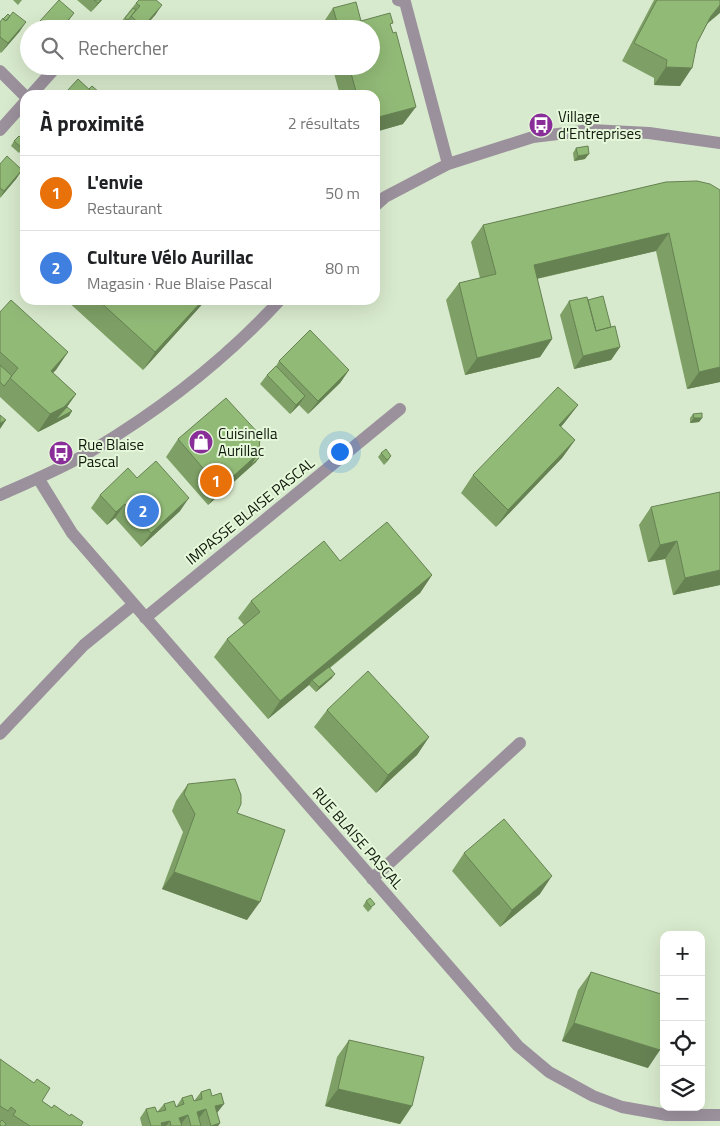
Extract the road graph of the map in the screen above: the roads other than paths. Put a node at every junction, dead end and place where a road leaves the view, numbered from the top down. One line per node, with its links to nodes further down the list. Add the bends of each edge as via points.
1 (398, 0): 9 (street, via 404,2)
2 (0, 72): 5 (street)
3 (49, 75): 4 (street)
4 (35, 90)
5 (20, 91)
6 (20, 108): 7 (street)
7 (0, 130)
8 (720, 143): 9 (street, via 649,133 591,130 533,136)
9 (448, 164): 10 (street)
10 (380, 202)
11 (275, 305): 13 (street, via 215,364 168,401 92,451)
12 (400, 409): 16 (street, IMPASSE BLAISE PASCAL)
13 (38, 478): 14 (street); 15 (street, RUE BLAISE PASCAL, via 72,532)
14 (0, 495)
15 (133, 605): 16 (street, RUE BLAISE PASCAL); 17 (street, via 84,645)
16 (145, 618): 19 (street, RUE BLAISE PASCAL)
17 (0, 734)
18 (520, 744): 19 (street)
19 (372, 879): 20 (street, RUE BLAISE PASCAL, via 518,1046 549,1072 593,1096 622,1107 667,1115)
20 (720, 1115)

